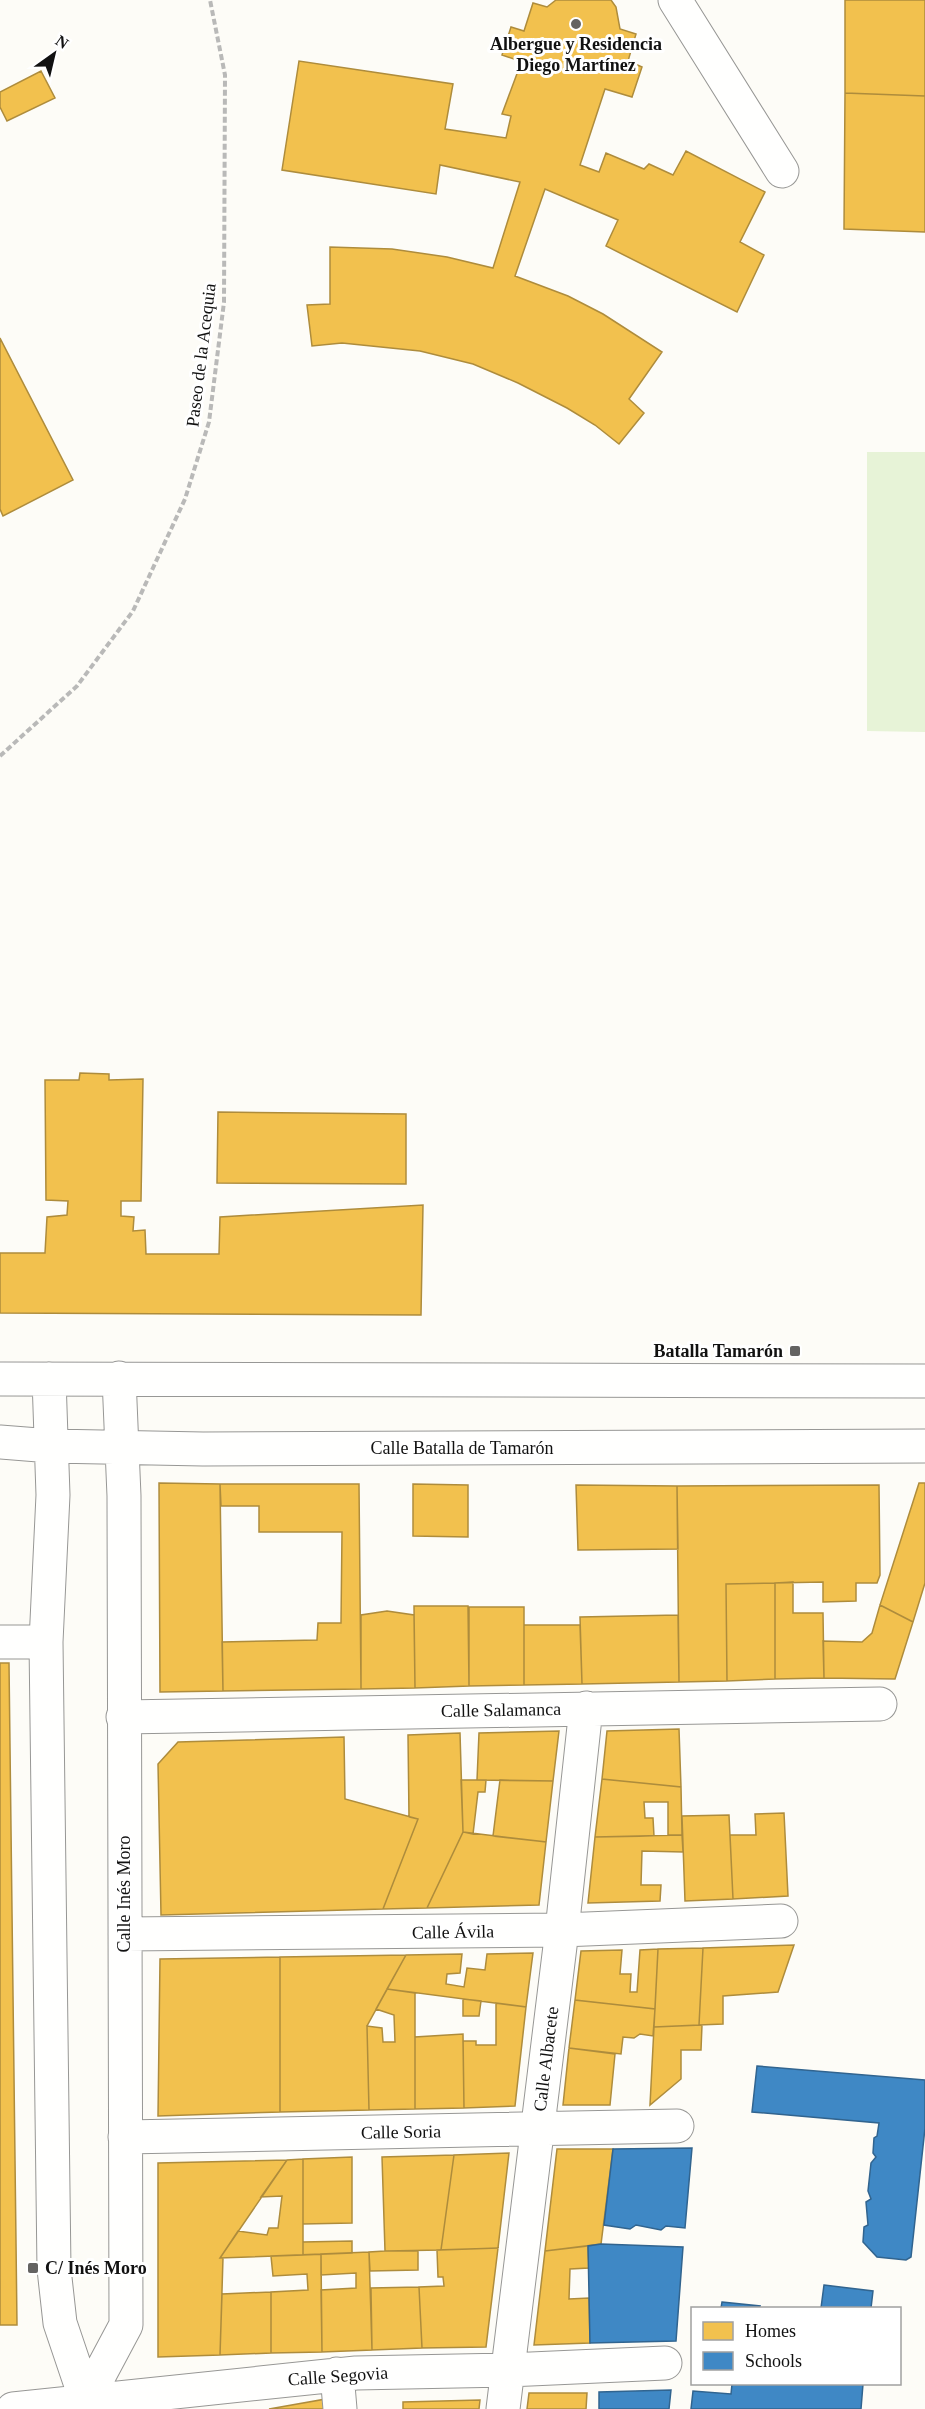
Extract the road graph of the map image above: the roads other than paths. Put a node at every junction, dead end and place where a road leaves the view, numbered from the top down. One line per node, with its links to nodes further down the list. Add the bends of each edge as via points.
1 (675, 0): 2 (street)
2 (782, 171)
3 (119, 1378): 5 (street); 6 (street); 10 (street, Calle Inés Moro)
4 (0, 1379): 5 (street)
5 (49, 1379): 8 (street)
6 (925, 1381)
7 (0, 1442): 8 (street, Calle Batalla de Tamarón)
8 (51, 1446): 10 (street, Calle Batalla de Tamarón); 12 (street, via 53,1495)
9 (925, 1446): 10 (street, Calle Batalla de Tamarón)
10 (122, 1448): 15 (street, Calle Inés Moro)
11 (0, 1642): 12 (street)
12 (46, 1642): 25 (street, via 54,2269 60,2323)
13 (880, 1704): 14 (street, Calle Salamanca)
14 (586, 1708): 15 (street, Calle Salamanca); 17 (street, Calle Albacete)
15 (123, 1718): 18 (street, Calle Inés Moro)
16 (781, 1920): 17 (street, Calle Ávila)
17 (562, 1930): 18 (street, Calle Ávila); 20 (street, Calle Albacete)
18 (125, 1934): 21 (street, Calle Inés Moro)
19 (677, 2126): 20 (street, Calle Soria)
20 (538, 2128): 21 (street, Calle Soria); 23 (street, Calle Albacete)
21 (125, 2137): 25 (street, Calle Inés Moro, via 126,2325)
22 (665, 2363): 23 (street, Calle Segovia)
23 (508, 2370): 24 (street, Calle Segovia); 28 (street, Calle Albacete)
24 (337, 2374): 25 (street, Calle Segovia); 27 (street)
25 (86, 2405): 26 (street, Calle Segovia)
26 (13, 2409)
27 (340, 2409)
28 (503, 2409)

